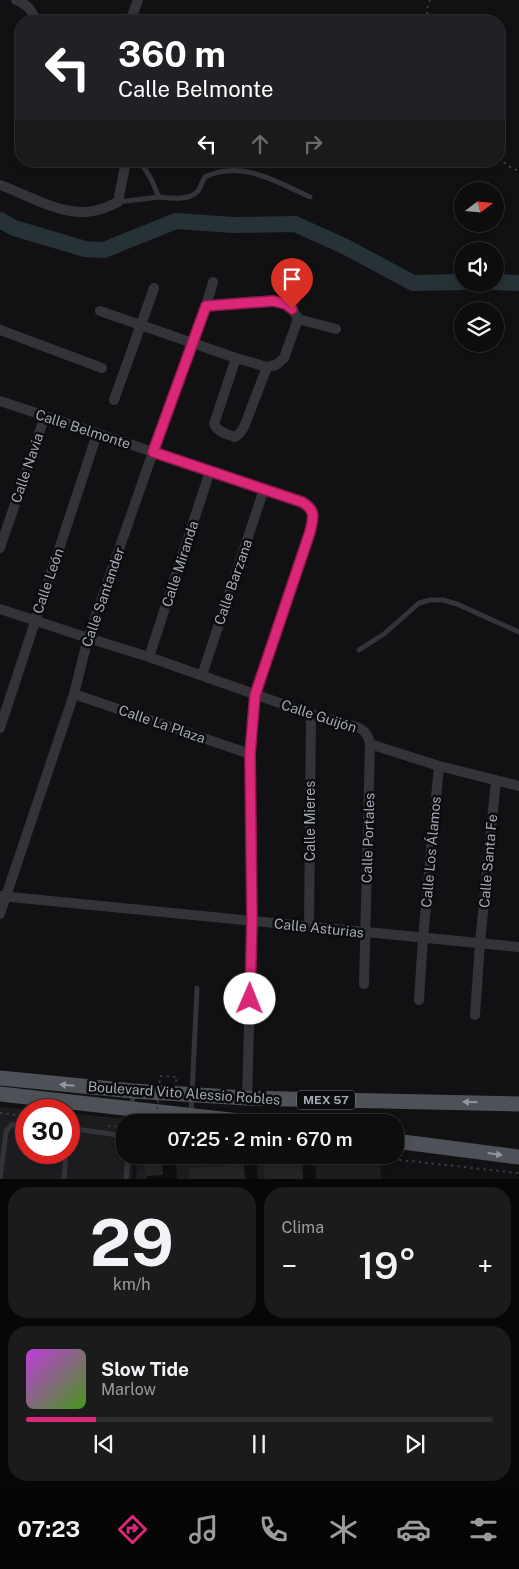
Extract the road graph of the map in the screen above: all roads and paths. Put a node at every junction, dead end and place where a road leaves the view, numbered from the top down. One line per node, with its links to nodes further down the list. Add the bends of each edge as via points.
1 (16, 0): 4 (street, via 30,8)
2 (138, 0): 5 (street)
3 (430, 0): 6 (path)
4 (33, 15)
5 (132, 15)
6 (428, 15)
7 (505, 163): 10 (path)
8 (125, 167): 14 (street)
9 (144, 167): 12 (lane)
10 (519, 171)
11 (1, 188): 14 (street, via 73,211 85,212)
12 (158, 197): 13 (lane, via 193,195 205,177 231,169 268,178); 14 (lane)
13 (310, 197)
14 (118, 202)
15 (213, 282): 17 (street, Calle Santander)
16 (154, 288): 20 (street)
17 (206, 306): 19 (street, via 279,302 292,309); 23 (street, Calle Santander)
18 (100, 311): 20 (street)
19 (298, 319): 21 (street); 25 (street, via 288,352 281,361)
20 (141, 325): 23 (street); 27 (street)
21 (336, 329)
22 (0, 330): 26 (street)
23 (194, 343): 24 (street); 31 (street, Calle Santander)
24 (236, 358): 25 (street); 25 (street, via 214,424 220,432 235,437 248,418)
25 (267, 367)
26 (102, 368)
27 (114, 400)
28 (0, 401): 29 (street, Calle Belmonte)
29 (45, 416): 30 (street, Calle Belmonte); 34 (street, Calle Navia)
30 (97, 434): 31 (street, Calle Belmonte); 36 (street, Calle León)
31 (153, 452): 32 (street, Calle Belmonte); 38 (street, Calle Santander)
32 (210, 471): 33 (street, Calle Belmonte); 40 (street, Calle Miranda)
33 (264, 489): 41 (street, Calle Barzana); 43 (street, Calle Belmonte, via 302,502 314,517)
34 (0, 548)
35 (0, 609): 36 (street, Calle Guijón)
36 (35, 620): 38 (street, Calle Guijón); 45 (street, Calle León)
37 (519, 632): 39 (lane, via 457,604 430,600 419,603 384,634)
38 (88, 638): 40 (street, Calle Guijón); 42 (street, Calle Santander)
39 (359, 650)
40 (149, 657): 41 (street, Calle Guijón)
41 (202, 675): 43 (street, Calle Guijón)
42 (74, 694): 47 (street, Calle La Plaza); 51 (street, Calle Santander)
43 (255, 695): 44 (street, Calle Guijón); 47 (street, Calle Belmonte)
44 (311, 714): 46 (street, Calle Guijón, via 364,730); 54 (street, Calle Mieres)
45 (0, 728)
46 (370, 744): 48 (street, Calle Guijón); 55 (street, Calle Portales)
47 (250, 754): 53 (street, Calle Belmonte)
48 (439, 766): 49 (street, Calle Guijón); 56 (street, Calle Los Álamos)
49 (496, 780): 50 (street, Calle Guijón); 57 (street, Calle Santa Fe)
50 (519, 786)
51 (3, 897): 52 (street, Calle Santander); 53 (street, Calle Asturias)
52 (0, 914)
53 (252, 920): 54 (street, Calle Asturias); 68 (street, Calle Belmonte)
54 (309, 927): 55 (street, Calle Asturias)
55 (365, 933): 56 (street, Calle Asturias); 59 (street, Calle Portales)
56 (423, 938): 57 (street, Calle Asturias); 61 (street, Calle Los Álamos)
57 (480, 943): 58 (street, Calle Asturias); 62 (street, Calle Santa Fe)
58 (519, 947)
59 (364, 984)
60 (197, 988): 67 (lane)
61 (419, 1000)
62 (475, 1015)
63 (177, 1077): 73 (path, bridge, via 160,1076)
64 (0, 1078): 65 (main road, Boulevard Vito Alessio Robles / MEX 57, one-way to 64)
65 (133, 1091): 67 (main road, Boulevard Vito Alessio Robles / MEX 57); 72 (lane)
66 (0, 1094): 71 (main road, Boulevard Vito Alessio Robles)
67 (192, 1095): 68 (main road, Boulevard Vito Alessio Robles / MEX 57); 74 (lane)
68 (247, 1098): 69 (main road, Boulevard Vito Alessio Robles / MEX 57, one-way to 68)
69 (519, 1104)
70 (0, 1114): 75 (path)
71 (119, 1114)
72 (131, 1114)
73 (157, 1114)
74 (190, 1114)
75 (15, 1115)
76 (15, 1124): 85 (lane, via 6,1132)
77 (80, 1130): 78 (lane)
78 (116, 1135)
79 (404, 1142): 80 (main road, one-way to 80)
80 (519, 1157)
81 (404, 1160): 84 (path)
82 (65, 1164): 86 (lane)
83 (127, 1164): 87 (lane)
84 (519, 1173)
85 (0, 1179)
86 (64, 1179)
87 (126, 1179)

